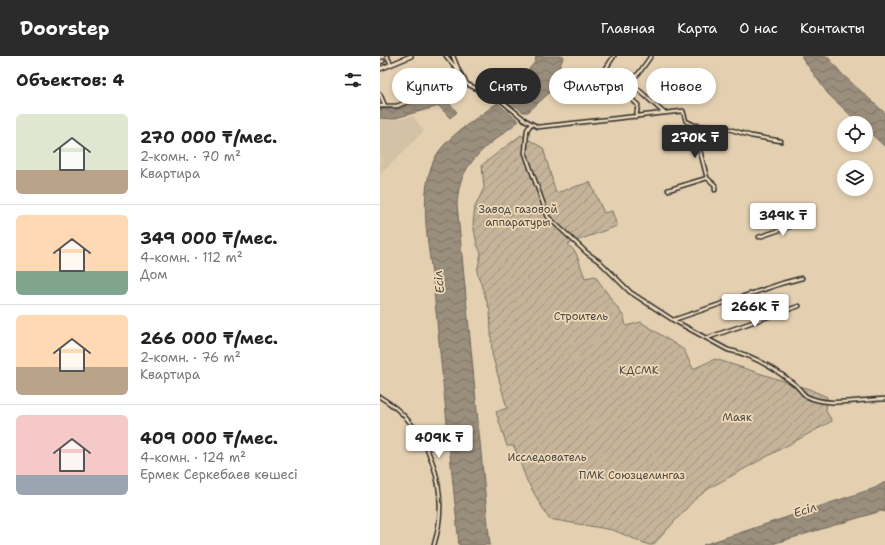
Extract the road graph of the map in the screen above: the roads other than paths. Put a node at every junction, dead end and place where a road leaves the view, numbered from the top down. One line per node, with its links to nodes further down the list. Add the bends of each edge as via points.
1 (387, 56): 7 (street)
2 (411, 56): 7 (street)
3 (446, 56): 8 (street)
4 (453, 56): 9 (street)
5 (614, 56): 10 (street)
6 (651, 56): 12 (street)
7 (391, 64): 11 (street)
8 (456, 68)
9 (458, 68)
10 (607, 68)
11 (380, 69)
12 (638, 71)
13 (467, 82): 22 (street, via 503,102)
14 (638, 89): 20 (street)
15 (380, 94): 19 (street)
16 (403, 104): 19 (street)
17 (637, 104): 21 (street)
18 (380, 106): 19 (street)
19 (385, 106)
20 (664, 113): 21 (street); 23 (street, via 683,111 686,121)
21 (636, 116): 22 (street, via 546,127)
22 (531, 124): 32 (street, via 527,130 525,153 548,217 630,292)
23 (704, 127): 24 (street, via 729,129); 25 (street, via 704,136 698,143)
24 (781, 141)
25 (707, 178): 26 (street); 27 (street, via 715,185)
26 (668, 190)
27 (715, 190)
28 (804, 222): 29 (street)
29 (759, 236)
30 (802, 278): 32 (street)
31 (799, 306): 33 (street)
32 (673, 320): 33 (street)
33 (707, 338): 35 (street, via 728,350 765,365 811,398 832,402)
34 (380, 397): 36 (street, via 394,406 420,435 433,464 440,502 440,522)
35 (885, 399)
36 (434, 545)

